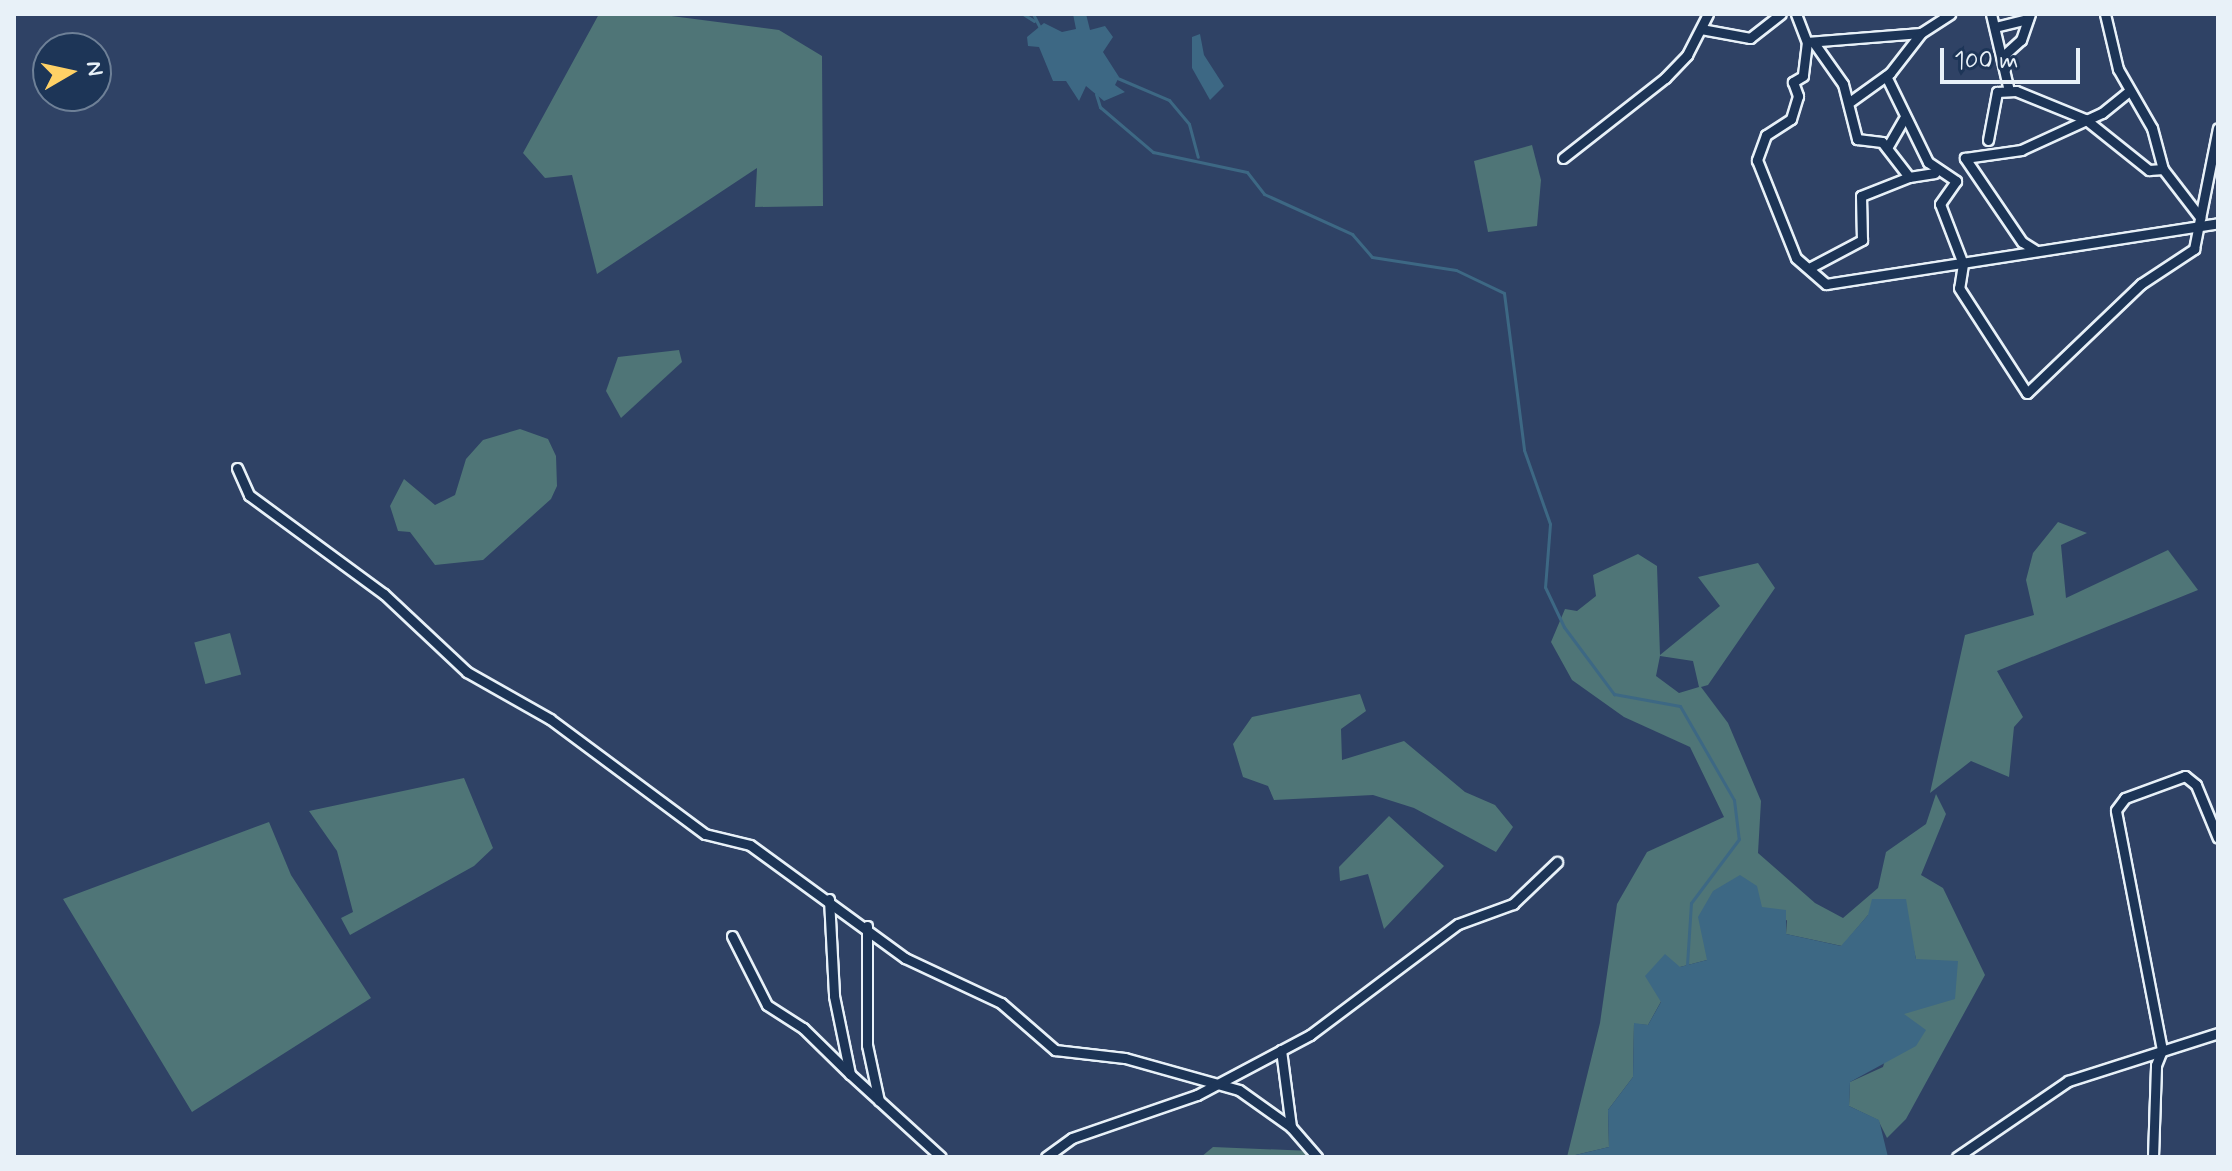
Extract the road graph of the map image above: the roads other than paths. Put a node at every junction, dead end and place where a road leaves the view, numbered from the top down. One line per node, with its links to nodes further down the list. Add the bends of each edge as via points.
1 (1708, 14): 9 (street)
2 (1781, 14): 9 (street, via 1750,38)
3 (1796, 14): 11 (street)
4 (1950, 14): 10 (street)
5 (1991, 14): 8 (street)
6 (2105, 14): 15 (street)
7 (2029, 16): 8 (street); 12 (street, via 2021,40)
8 (1995, 27): 12 (street)
9 (1701, 29): 22 (street, via 1665,78)
10 (1921, 33): 11 (street); 13 (street)
11 (1811, 42): 16 (street); 31 (street, via 1803,76 1793,82 1798,96 1791,119 1766,135 1757,160 1796,258)
12 (2003, 56): 14 (street)
13 (1886, 76): 16 (street); 17 (street)
14 (2009, 91): 18 (street); 20 (street, via 1997,92)
15 (2128, 92): 18 (street); 23 (street, via 2152,128)
16 (1851, 101): 21 (street, via 1857,139 1877,138)
17 (1904, 119): 21 (street); 24 (street)
18 (2085, 119): 23 (street, via 2149,170); 29 (street, via 2021,150 1965,158 2022,242)
19 (2218, 128): 26 (street)
20 (1988, 140)
21 (1887, 148): 25 (street)
22 (1563, 158)
23 (2163, 169): 26 (street)
24 (1935, 173): 25 (street); 30 (street, via 1956,181 1940,204)
25 (1909, 177): 31 (street, via 1861,196 1862,240)
26 (2200, 217): 28 (street)
27 (2218, 223): 28 (street)
28 (2198, 228): 29 (street); 30 (street, via 2191,253 2141,284 2027,393 1959,288)
29 (2035, 250): 30 (street)
30 (1963, 264): 31 (street, via 1826,284)
31 (1811, 267)
32 (237, 468): 35 (street, via 249,495 384,594 484,685 550,719 705,834 750,845)
33 (2218, 838): 40 (street, via 2196,785 2185,776 2125,798 2116,810)
34 (1557, 862): 39 (street, via 1513,904 1458,924)
35 (829, 899): 36 (street); 41 (street, via 834,996)
36 (867, 926): 42 (street, via 905,958 1001,1003 1055,1050 1125,1058); 43 (street, via 867,1045)
37 (732, 936): 41 (street, via 767,1005 803,1028)
38 (2218, 1033): 40 (street)
39 (1281, 1050): 42 (street); 44 (street)
40 (2162, 1050): 48 (street, via 2068,1081); 49 (street, via 2156,1065)
41 (850, 1074): 43 (street)
42 (1219, 1084): 44 (street, via 1255,1097); 46 (street, via 1072,1138)
43 (879, 1101): 45 (street)
44 (1291, 1127): 47 (street)
45 (941, 1157)
46 (1046, 1157)
47 (1317, 1157)
48 (1957, 1157)
49 (2153, 1157)

